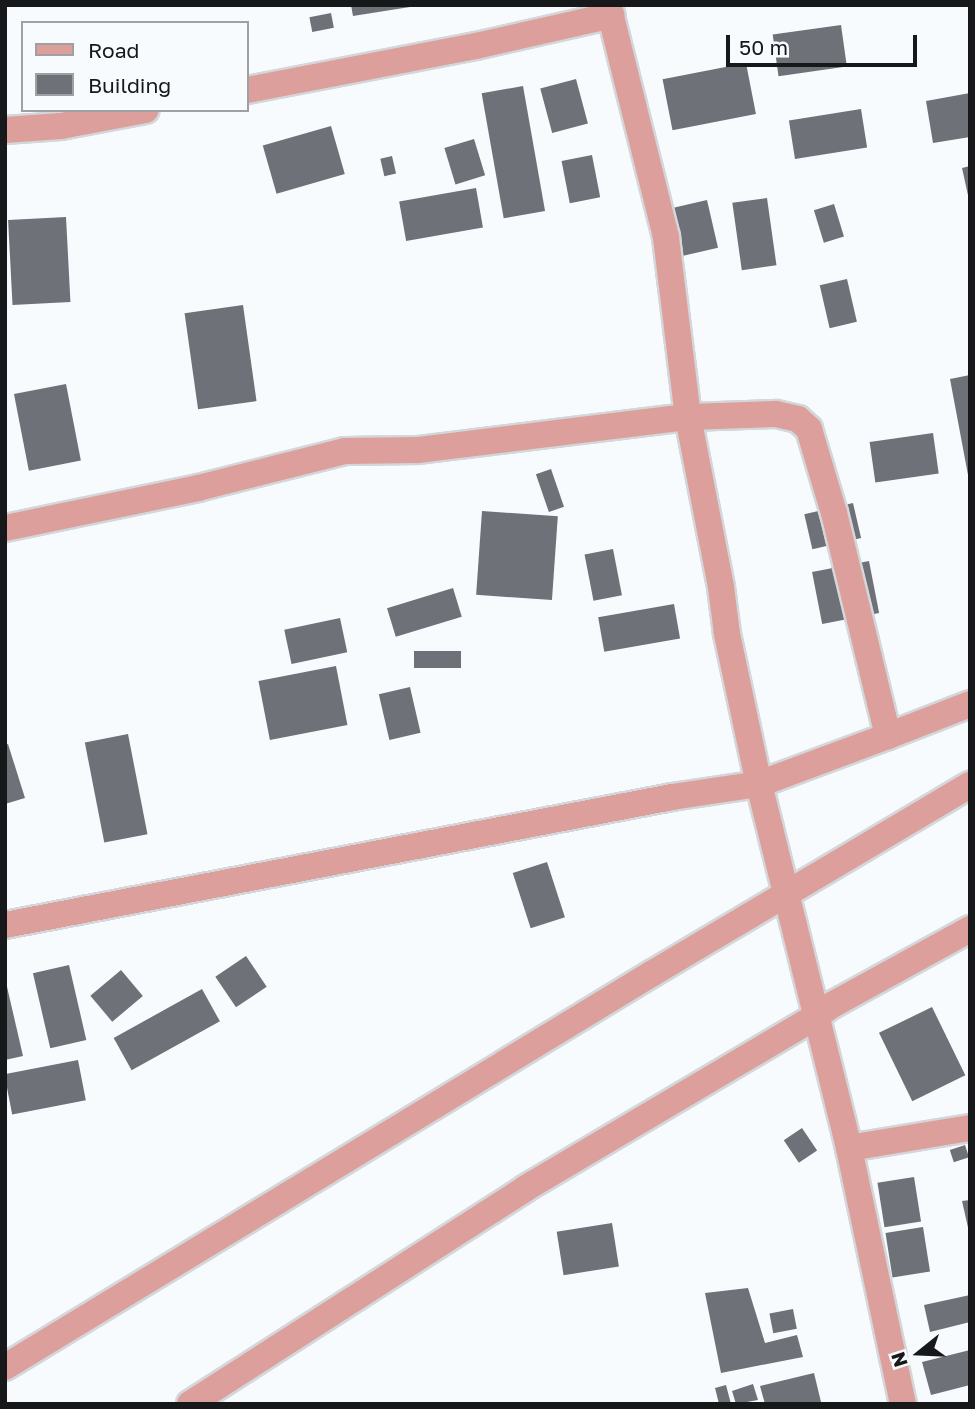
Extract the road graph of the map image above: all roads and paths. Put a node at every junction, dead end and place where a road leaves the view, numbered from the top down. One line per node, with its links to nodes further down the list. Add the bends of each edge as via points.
1 (610, 10): 2 (street, via 476,46); 5 (street, via 666,237)
2 (248, 90)
3 (135, 112): 4 (street, via 61,126)
4 (5, 130)
5 (688, 416): 6 (street, via 418,450 345,451 198,488); 8 (street, via 776,414 798,419 809,429); 9 (street)
6 (5, 528)
7 (970, 704): 8 (street)
8 (888, 736): 9 (street)
9 (759, 784): 11 (street); 12 (street)
10 (970, 785): 11 (street)
11 (788, 895): 14 (street); 17 (street)
12 (5, 925)
13 (970, 929): 14 (street)
14 (815, 1017): 16 (street); 18 (street, via 526,1188)
15 (970, 1128): 16 (street)
16 (849, 1148): 19 (street)
17 (5, 1367)
18 (190, 1404)
19 (903, 1404)

